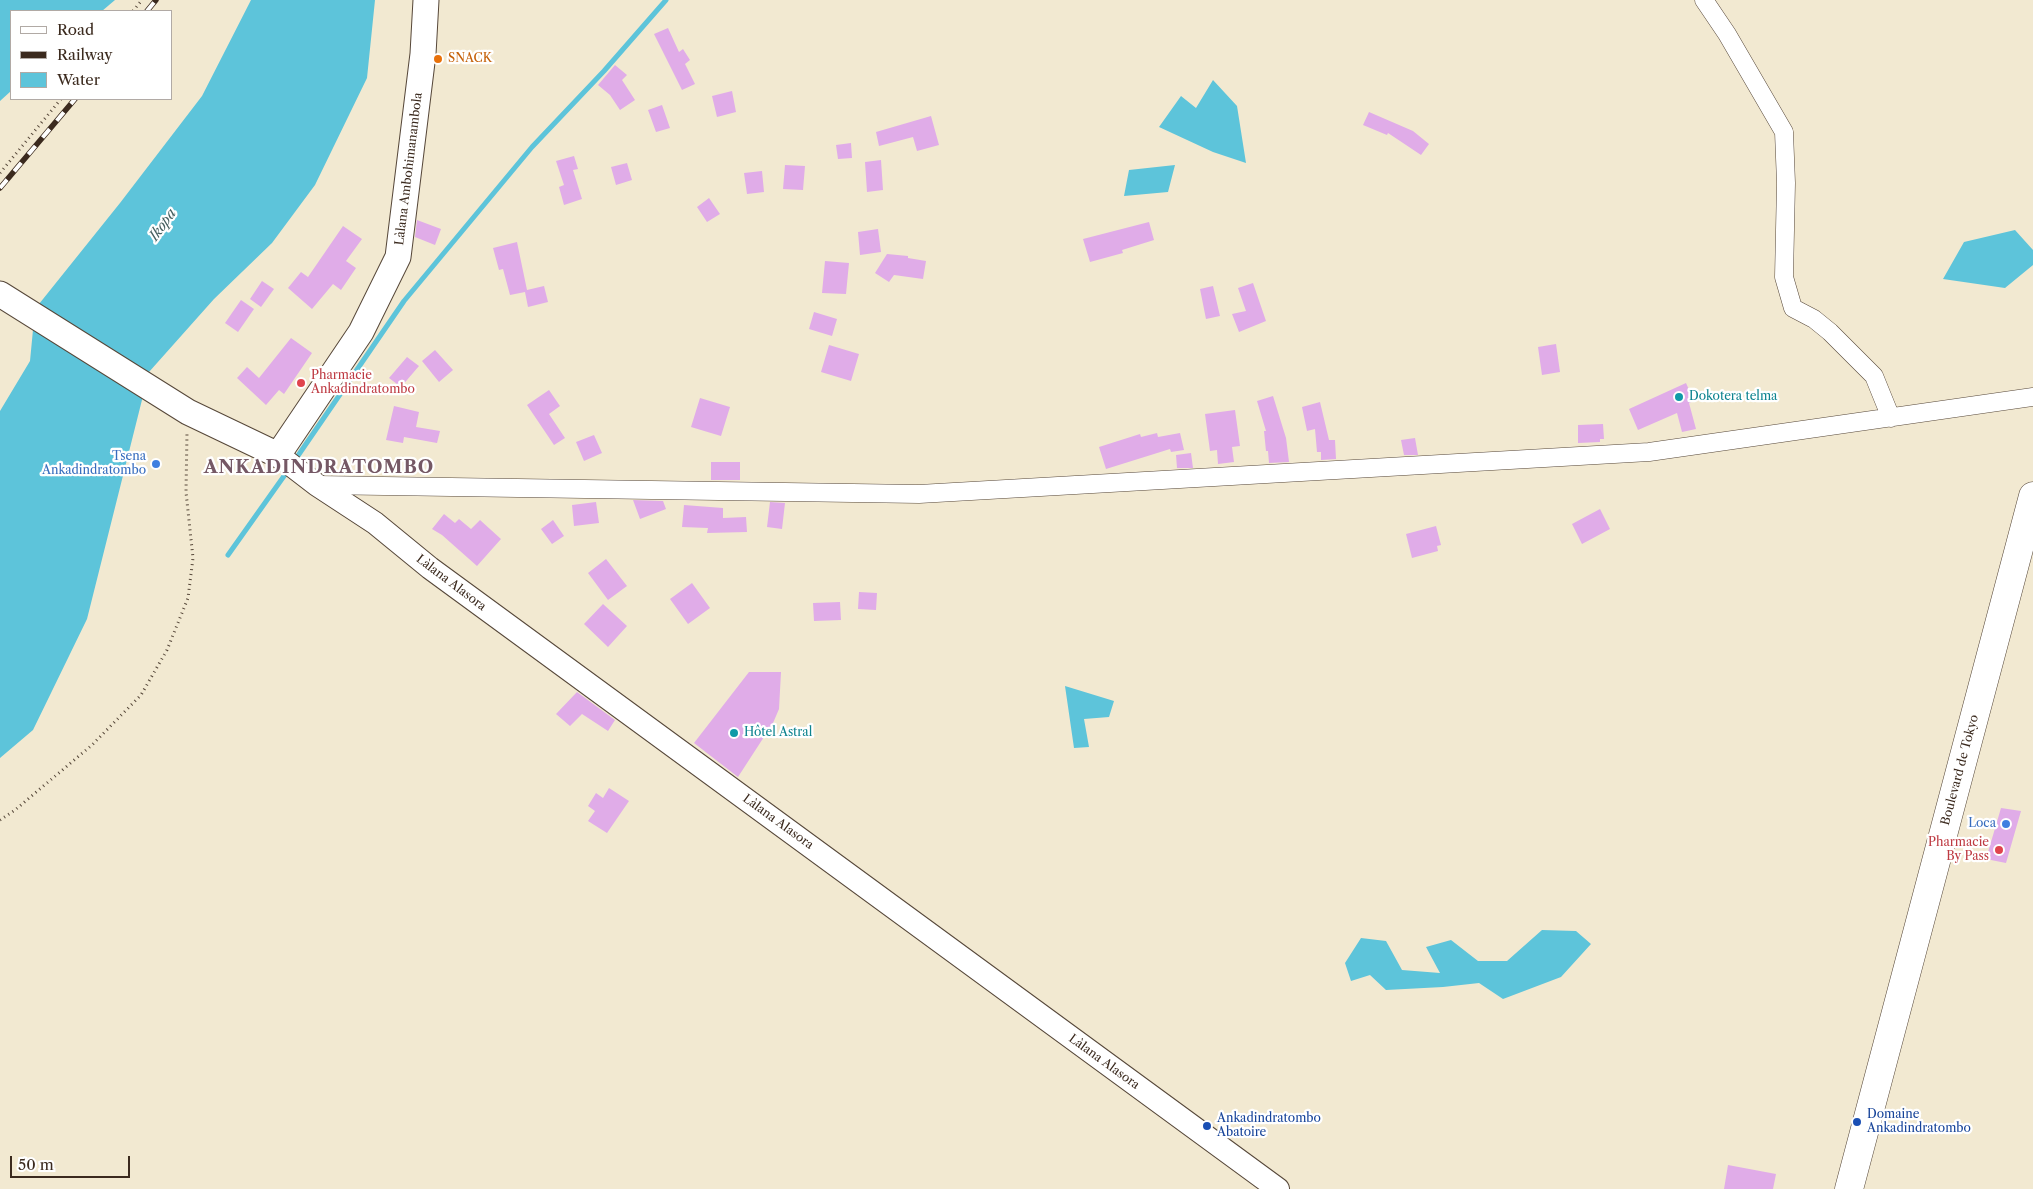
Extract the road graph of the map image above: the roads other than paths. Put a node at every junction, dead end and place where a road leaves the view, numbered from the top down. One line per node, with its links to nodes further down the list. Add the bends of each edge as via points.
1 (426, 0): 6 (main road, Làlana Ambohimanambola, via 423,54 398,257 360,332)
2 (1704, 0): 5 (street, via 1784,132 1784,277 1793,308 1830,332 1874,376)
3 (0, 294): 6 (main road, via 180,406)
4 (2033, 397): 5 (street)
5 (1891, 418): 7 (street, via 1649,452 919,494)
6 (278, 455): 7 (street, Làlana Alasora)
7 (318, 484): 9 (street, Làlana Alasora)
8 (2033, 496): 10 (main road, Boulevard de Tokyo)
9 (1278, 1189)
10 (1849, 1189)

